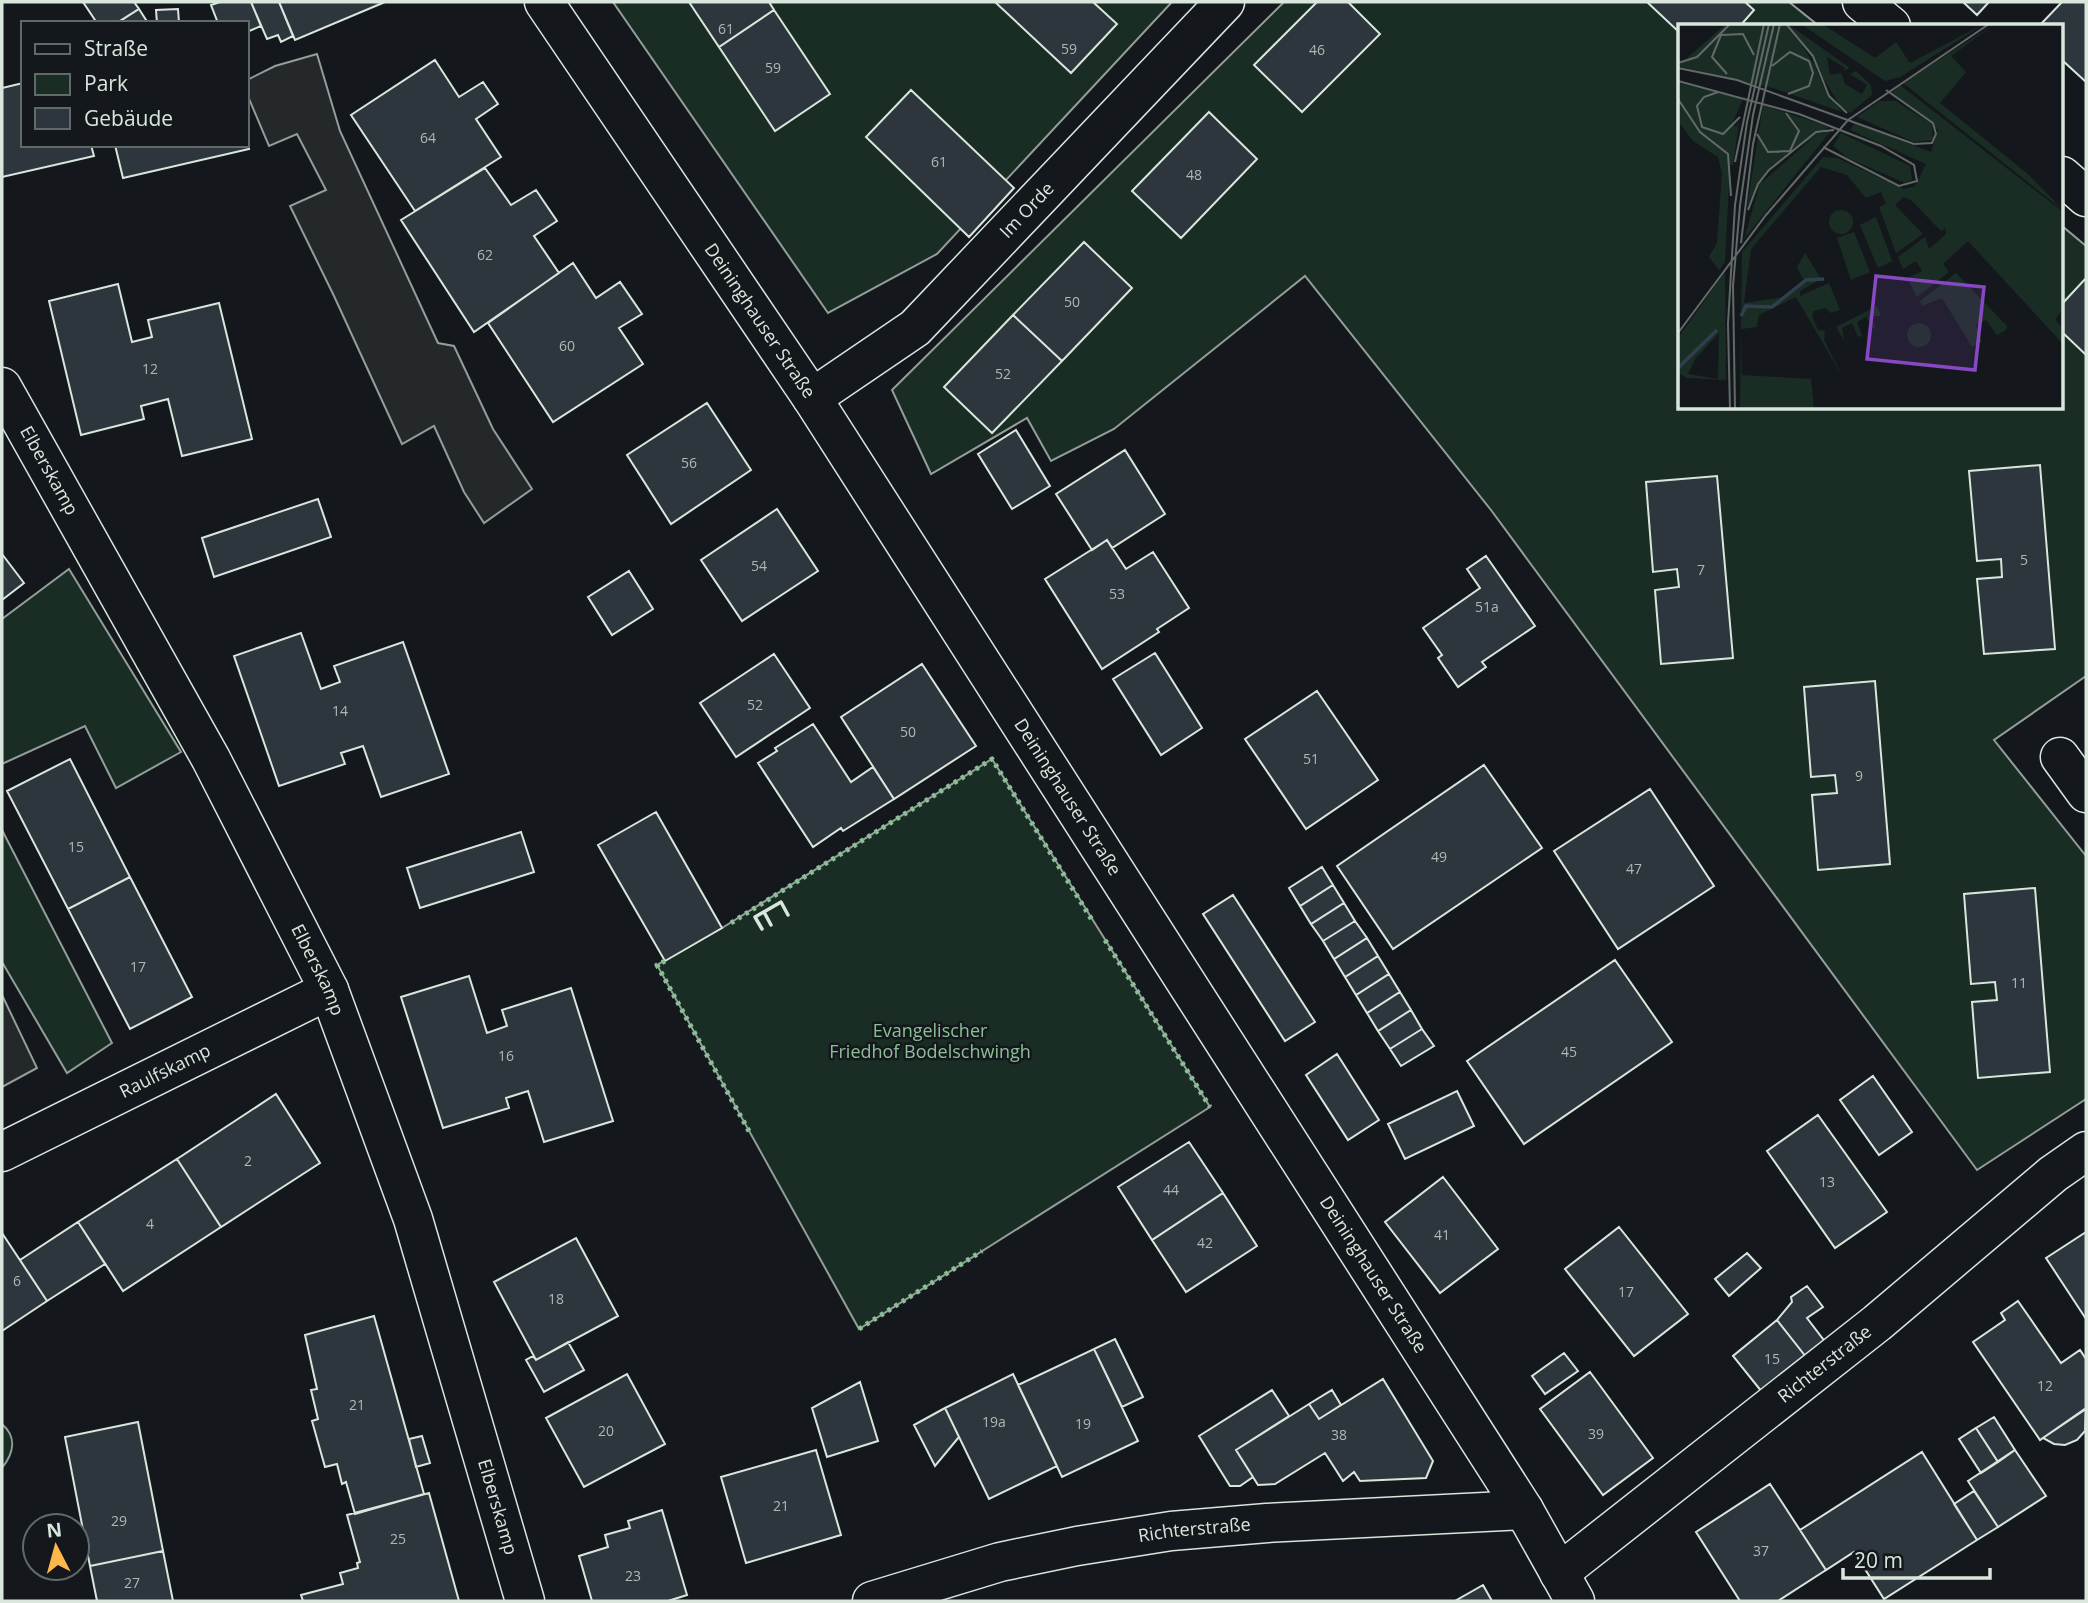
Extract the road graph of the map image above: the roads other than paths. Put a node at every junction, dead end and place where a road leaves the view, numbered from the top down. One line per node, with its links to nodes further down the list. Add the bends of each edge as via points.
1 (544, 2): 7 (street, Deininghauser Straße)
2 (1225, 2): 7 (street, Im Orde, via 915,328)
3 (1862, 2): 4 (street)
4 (1889, 24)
5 (2064, 178): 6 (street)
6 (2086, 197)
7 (812, 398): 14 (street, Deininghauser Straße)
8 (7, 407): 11 (street, Elberskamp, via 211,759)
9 (2060, 757): 10 (street)
10 (2086, 793)
11 (329, 990): 13 (street, Raulfskamp); 16 (street, Elberskamp, via 413,1219)
12 (2086, 1151): 15 (street, Richterstraße, via 2053,1174)
13 (2, 1152)
14 (1524, 1510): 15 (street, Deininghauser Straße); 17 (street, Richterstraße, via 1171,1531 1000,1562)
15 (1567, 1587)
16 (525, 1601)
17 (872, 1601)

